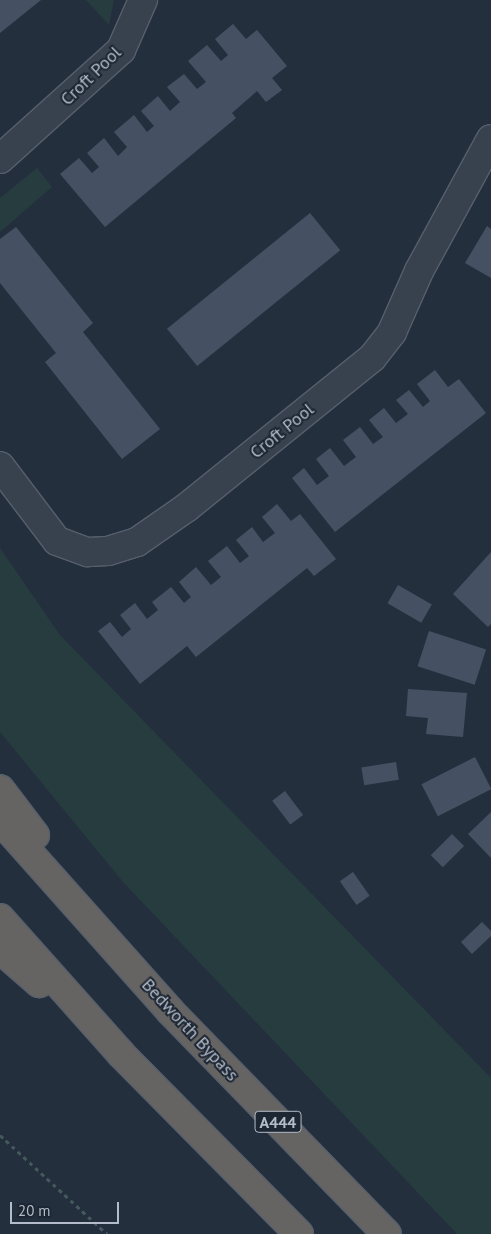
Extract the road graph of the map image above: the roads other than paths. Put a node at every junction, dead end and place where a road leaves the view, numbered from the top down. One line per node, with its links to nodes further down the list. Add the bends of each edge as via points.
1 (143, 0): 3 (street, Croft Pool, via 121,50)
2 (490, 143): 4 (street, Croft Pool, via 418,271 392,332 372,358 186,508 137,542 108,551 88,552 58,541)
3 (0, 159)
4 (0, 466)
5 (0, 789): 9 (highway)
6 (0, 820): 9 (highway, Bedworth Bypass / A444)
7 (0, 918): 10 (highway)
8 (0, 949): 10 (highway)
9 (170, 1011): 12 (highway, Bedworth Bypass / A444)
10 (121, 1054): 11 (highway)
11 (299, 1234)
12 (387, 1234)

